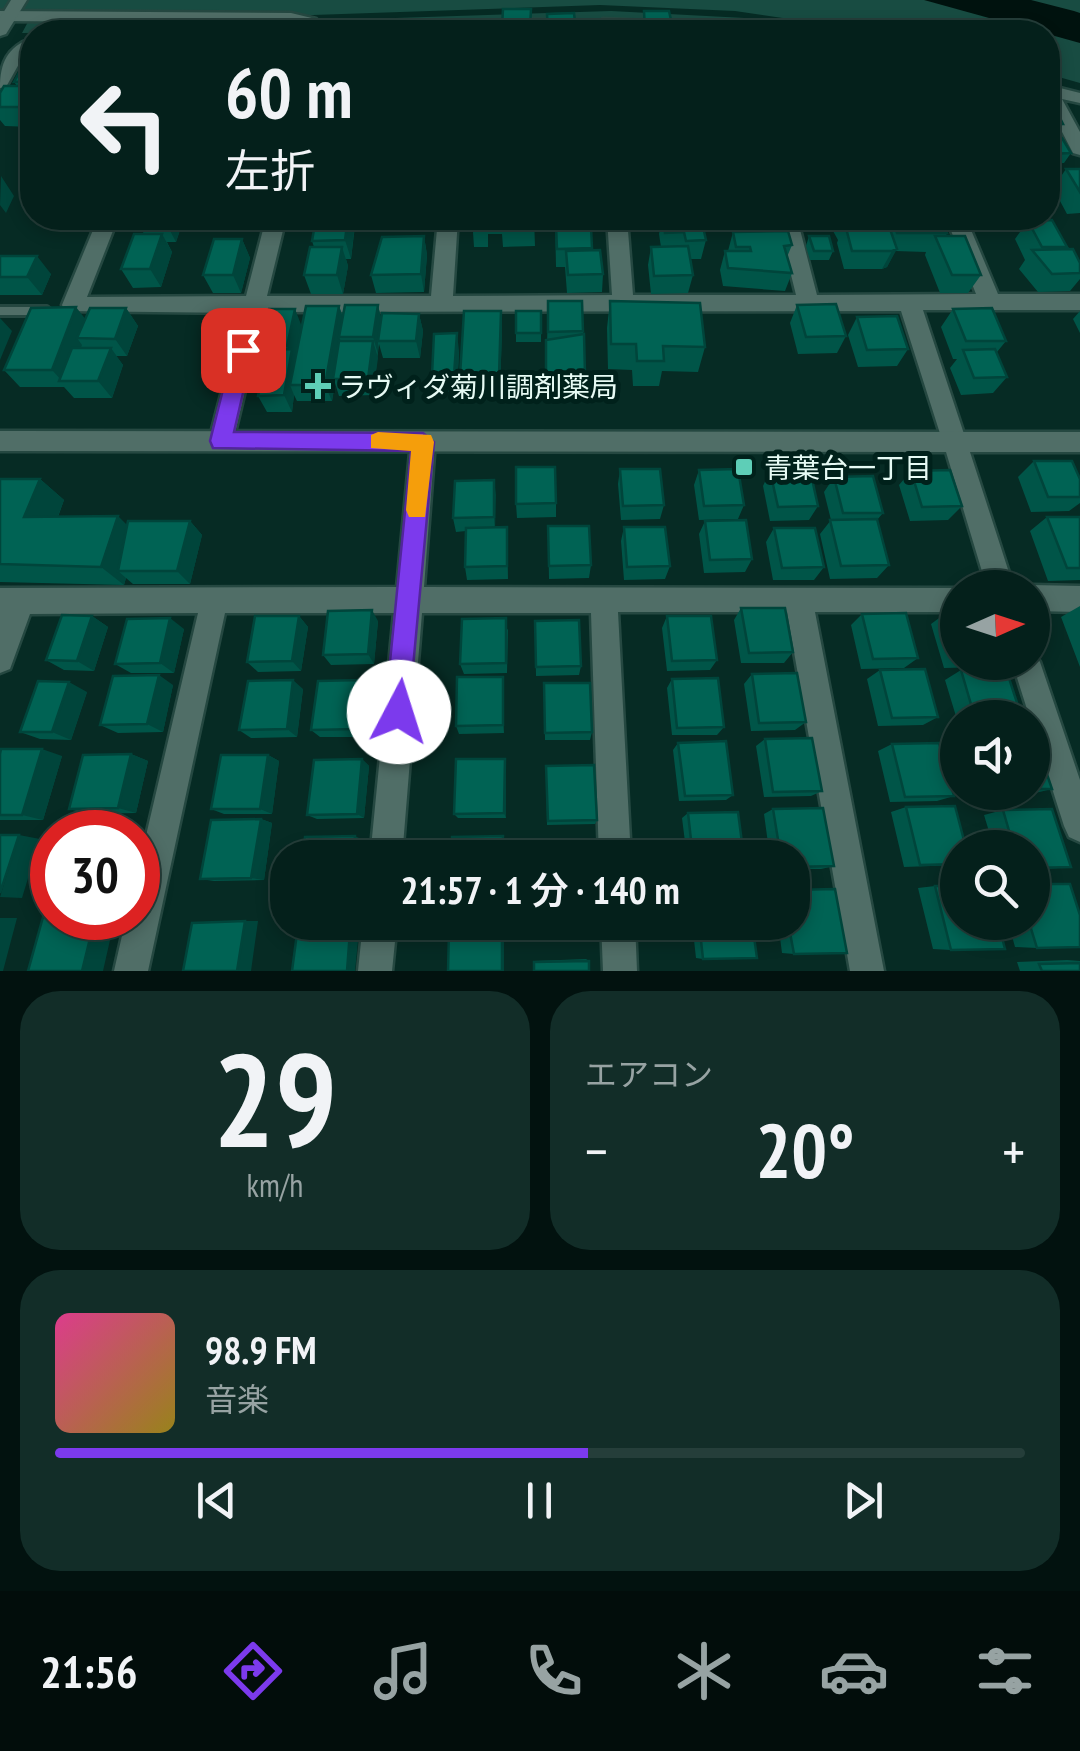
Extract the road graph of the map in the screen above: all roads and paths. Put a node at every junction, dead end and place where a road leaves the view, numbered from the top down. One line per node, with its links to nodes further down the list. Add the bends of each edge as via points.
1 (287, 10): 2 (street)
2 (8, 15)
3 (20, 51): 4 (street)
4 (0, 83)
5 (1060, 112): 6 (street)
6 (1080, 149)
7 (103, 230): 18 (street)
8 (273, 230): 19 (street)
9 (447, 230): 20 (street)
10 (618, 230): 17 (street)
11 (790, 230): 13 (street)
12 (961, 230): 15 (street)
13 (808, 302): 14 (street); 17 (street)
14 (908, 302): 15 (street); 26 (street)
15 (990, 302): 16 (street)
16 (1080, 302)
17 (623, 303): 20 (street)
18 (74, 305): 19 (street); 21 (lane)
19 (254, 306): 20 (street); 22 (street)
20 (442, 306)
21 (0, 310)
22 (220, 441): 23 (street); 24 (street)
23 (0, 442)
24 (423, 442): 26 (street); 34 (street)
25 (1080, 442): 26 (street)
26 (955, 443): 27 (street)
27 (995, 570)
28 (1050, 598): 30 (street)
29 (940, 599): 31 (street)
30 (1080, 599)
31 (799, 601): 35 (street); 46 (street)
32 (10, 602): 33 (street); 36 (street)
33 (214, 602): 34 (street); 43 (street)
34 (409, 602): 35 (street); 39 (street)
35 (604, 602): 40 (street)
36 (0, 659)
37 (1032, 680): 38 (street)
38 (1080, 826)
39 (388, 840)
40 (614, 840)
41 (378, 940): 44 (street)
42 (619, 940): 45 (street)
43 (131, 971)
44 (375, 971)
45 (620, 971)
46 (867, 971)

